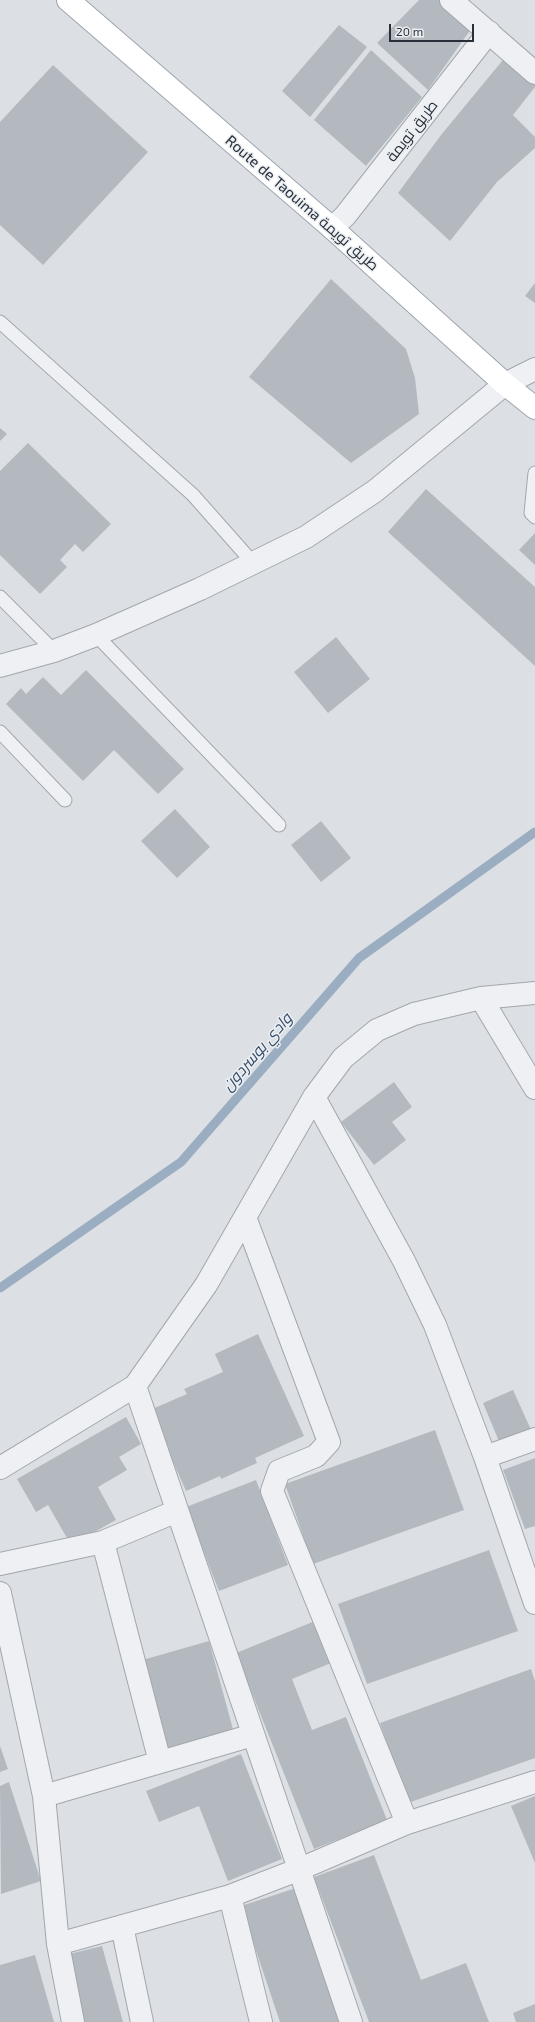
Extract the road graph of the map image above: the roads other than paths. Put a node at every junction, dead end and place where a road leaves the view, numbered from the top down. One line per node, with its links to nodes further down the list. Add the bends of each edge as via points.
1 (68, 0): 5 (main road, Route de Taouima طريق تويمة)
2 (451, 0): 3 (street)
3 (489, 32): 4 (street); 5 (street, طريق تويمة, via 345,216)
4 (535, 73)
5 (332, 228): 8 (main road, Route de Taouima طريق تويمة)
6 (0, 322): 12 (lane, via 193,495)
7 (535, 369): 8 (street)
8 (505, 384): 9 (main road, Route de Taouima طريق تويمة); 12 (street, via 375,491 306,537)
9 (535, 408)
10 (535, 473): 11 (lane, via 531,513)
11 (535, 517)
12 (254, 564): 14 (street)
13 (0, 597): 15 (lane)
14 (96, 635): 15 (street); 19 (lane)
15 (54, 651): 16 (street)
16 (1, 666)
17 (0, 732): 18 (lane)
18 (65, 800)
19 (279, 825)
20 (535, 993): 21 (street)
21 (481, 998): 22 (street); 23 (street, via 414,1014 377,1030 343,1058)
22 (535, 1088)
23 (314, 1097): 24 (street); 27 (street, via 404,1261 432,1318)
24 (246, 1216): 25 (street, via 206,1285); 39 (street, via 329,1442 316,1456 279,1471 272,1491)
25 (135, 1386): 28 (street); 29 (street)
26 (535, 1439): 27 (street)
27 (485, 1457): 31 (street)
28 (0, 1468)
29 (177, 1511): 30 (street); 35 (street)
30 (103, 1542): 32 (street); 36 (street)
31 (526, 1544): 34 (street)
32 (0, 1564)
33 (0, 1593): 38 (street)
34 (535, 1603)
35 (253, 1735): 36 (street); 40 (street)
36 (160, 1762): 38 (street)
37 (535, 1782): 39 (street)
38 (44, 1796): 43 (street)
39 (408, 1823): 40 (street)
40 (300, 1870): 41 (street); 47 (street)
41 (230, 1896): 42 (street); 46 (street)
42 (122, 1926): 43 (street); 45 (street)
43 (58, 1944): 44 (street)
44 (73, 2022)
45 (142, 2022)
46 (261, 2022)
47 (351, 2022)

